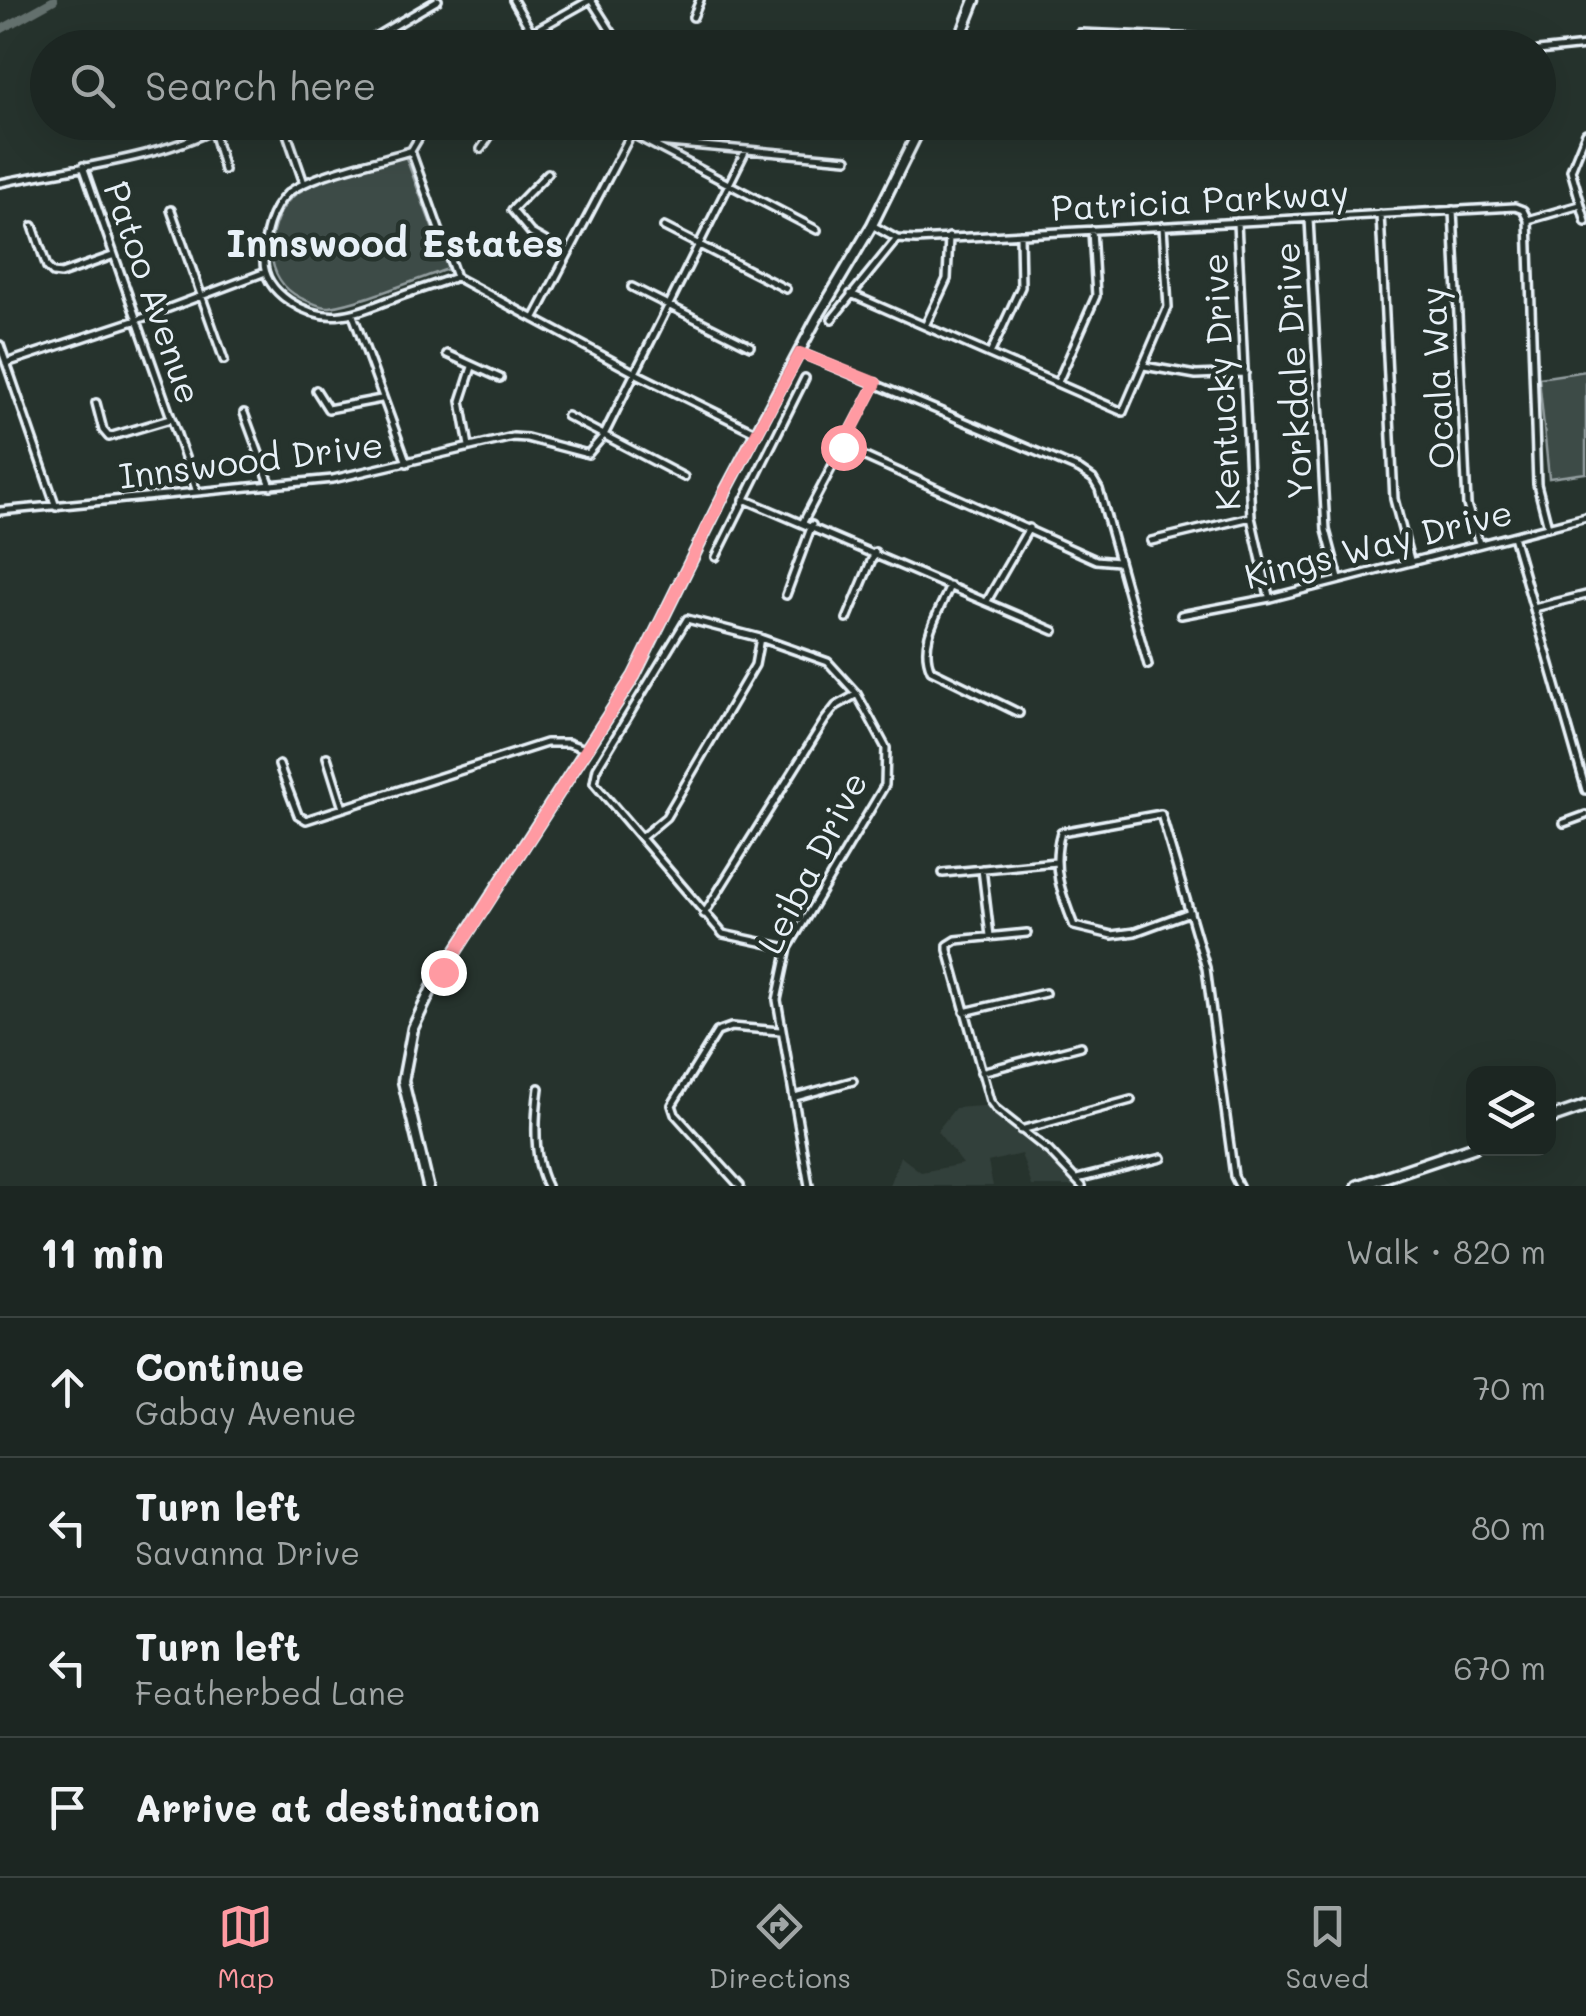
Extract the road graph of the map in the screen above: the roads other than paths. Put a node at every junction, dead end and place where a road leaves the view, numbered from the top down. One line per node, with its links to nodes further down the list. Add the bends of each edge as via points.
1 (438, 0): 7 (street)
2 (513, 0): 8 (street)
3 (591, 0): 9 (street); 10 (street)
4 (700, 0): 6 (street)
5 (974, 0): 11 (main road)
6 (693, 17)
7 (387, 30)
8 (530, 30)
9 (535, 30)
10 (610, 30)
11 (963, 30)
12 (1586, 46): 13 (street)
13 (1556, 49)
14 (1586, 134): 33 (street, via 1571,170)
15 (185, 140): 27 (street)
16 (216, 140): 28 (street)
17 (289, 140): 31 (street)
18 (418, 140): 25 (street)
19 (487, 140): 23 (street)
20 (628, 140): 51 (street)
21 (640, 140): 24 (street); 32 (street)
22 (914, 140): 41 (main road)
23 (481, 149)
24 (746, 150): 26 (street); 32 (street)
25 (412, 151): 31 (street); 54 (street)
26 (847, 159)
27 (83, 166): 30 (street); 52 (street, Patoo Avenue)
28 (224, 170)
29 (548, 173): 51 (street, via 512,210 530,233)
30 (0, 183)
31 (304, 183): 53 (street, via 272,214)
32 (728, 185): 45 (street); 50 (street)
33 (1580, 205): 38 (street); 40 (street)
34 (171, 210): 58 (street)
35 (1453, 210): 36 (street, Patricia Parkway); 38 (street, Patricia Parkway, via 1515,207); 105 (street, Ocala Way, via 1468,504)
36 (1380, 214): 37 (street, Patricia Parkway); 108 (street, via 1394,499)
37 (1308, 218): 39 (street, Patricia Parkway); 110 (street, Yorkdale Drive, via 1326,530)
38 (1528, 220): 101 (street, via 1537,484)
39 (1237, 222): 43 (street, Patricia Parkway); 75 (street, Kentucky Drive)
40 (1586, 222)
41 (872, 224): 49 (street); 67 (main road)
42 (33, 226): 52 (street, via 53,273)
43 (1164, 226): 46 (street, Patricia Parkway); 72 (street, via 1168,307)
44 (664, 227): 50 (street)
45 (817, 230)
46 (1092, 230): 47 (street, Patricia Parkway); 78 (street, via 1096,296)
47 (1020, 233): 48 (street, Patricia Parkway); 69 (street, via 1021,287)
48 (949, 237): 49 (street, Patricia Parkway); 64 (street, via 947,279)
49 (897, 239): 57 (street)
50 (698, 244): 56 (street); 59 (street)
51 (568, 254): 63 (street)
52 (112, 256): 62 (street, Patoo Avenue)
53 (263, 273): 58 (street); 60 (street, via 280,296 303,310)
54 (456, 277): 60 (street); 63 (street)
55 (632, 286): 59 (street)
56 (786, 289)
57 (851, 294): 61 (street); 64 (street)
58 (200, 298): 62 (street); 70 (street)
59 (670, 306): 66 (street); 74 (street)
60 (353, 316): 81 (street)
61 (832, 319)
62 (137, 320): 71 (street); 85 (street, Patoo Avenue)
63 (534, 320): 74 (street)
64 (926, 324): 69 (street)
65 (0, 345): 71 (street)
66 (750, 346)
67 (800, 353): 79 (street); 86 (main road)
68 (447, 354): 73 (street)
69 (990, 354): 78 (street)
70 (224, 360)
71 (6, 363): 95 (street)
72 (1143, 365): 75 (street, via 1196,376); 78 (street, via 1124,412)
73 (472, 366): 76 (street); 88 (street, via 461,400)
74 (635, 373): 86 (street); 87 (street)
75 (1245, 373): 97 (street, Kentucky Drive)
76 (500, 378)
77 (806, 378): 94 (street)
78 (1058, 382)
79 (876, 383): 89 (street); 109 (street, via 1080,470 1099,490)
80 (316, 390): 81 (street, via 328,409)
81 (382, 400): 90 (street)
82 (96, 403): 85 (street, via 109,437)
83 (244, 414): 92 (street)
84 (567, 416): 87 (street)
85 (172, 418): 93 (street, Patoo Avenue)
86 (757, 433): 123 (main road)
87 (604, 434): 88 (street, Innswood Drive, via 588,454 513,437); 91 (street)
88 (469, 446): 90 (street, Innswood Drive)
89 (843, 447): 99 (street); 102 (street)
90 (407, 464): 92 (street, Innswood Drive)
91 (684, 477)
92 (271, 486): 93 (street, Innswood Drive)
93 (197, 492): 95 (street, Innswood Drive)
94 (744, 498): 99 (street); 107 (street)
95 (56, 508): 96 (street, Innswood Drive)
96 (0, 511)
97 (1251, 517): 104 (street); 114 (street, Kentucky Drive)
98 (1586, 517): 101 (street, Kings Way Drive)
99 (804, 522): 100 (street)
100 (812, 525): 106 (street); 112 (street)
101 (1548, 527): 103 (street, Kings Way Drive)
102 (1028, 528): 109 (street, via 1096,560); 115 (street)
103 (1513, 536): 105 (street, Kings Way Drive); 116 (street)
104 (1151, 542)
105 (1479, 542): 108 (street, Kings Way Drive)
106 (874, 552): 111 (street); 118 (street)
107 (716, 557)
108 (1410, 560): 110 (street, Kings Way Drive)
109 (1118, 562): 121 (street)
110 (1339, 579): 114 (street, Kings Way Drive)
111 (950, 586): 115 (street); 125 (street, via 926,643 931,670)
112 (786, 595)
113 (1586, 595): 116 (street)
114 (1270, 598): 117 (street, Kings Way Drive)
115 (987, 601): 119 (street)
116 (1534, 608): 129 (street)
117 (1181, 615)
118 (847, 619)
119 (1054, 631)
120 (760, 638): 122 (street, Leiba Drive, via 828,662); 124 (street, Leiba Drive, via 687,619); 133 (street, via 755,665 666,816)
121 (1148, 664)
122 (857, 694): 138 (street, via 825,720); 141 (street, Leiba Drive, via 886,748 885,785)
123 (622, 695): 124 (street); 126 (main road)
124 (635, 705): 133 (street, via 594,776)
125 (1019, 713)
126 (588, 750): 130 (street, via 546,744); 157 (main road, via 413,1028 403,1082)
127 (328, 757): 130 (street)
128 (280, 765): 130 (street, via 300,818)
129 (1586, 790)
130 (344, 808)
131 (1586, 816): 132 (street)
132 (1564, 823)
133 (641, 838): 138 (street)
134 (1056, 862): 135 (street); 137 (street, via 1074,926 1112,935); 137 (street, via 1061,832 1161,814)
135 (982, 869): 136 (street); 140 (street)
136 (943, 873)
137 (1190, 912): 161 (street, via 1206,968)
138 (704, 914): 141 (street, via 724,934)
139 (1027, 933): 140 (street)
140 (990, 937): 143 (street, via 948,945)
141 (788, 948): 144 (street, Leiba Drive, via 777,1000)
142 (1045, 994): 143 (street)
143 (964, 1012): 146 (street)
144 (781, 1031): 149 (street, Leiba Drive); 159 (street, via 716,1032 672,1105)
145 (1081, 1046): 146 (street)
146 (981, 1072): 153 (street, via 996,1109)
147 (853, 1081): 149 (street)
148 (539, 1088): 158 (street, via 538,1143)
149 (795, 1097): 160 (street, Leiba Drive)
150 (1131, 1100): 153 (street)
151 (1586, 1106): 152 (main road)
152 (1556, 1117)
153 (1021, 1130): 156 (street)
154 (1466, 1150): 162 (main road)
155 (1162, 1158): 156 (street)
156 (1080, 1183)
157 (428, 1186)
158 (547, 1186)
159 (740, 1186)
160 (810, 1186)
161 (1239, 1186)
162 (1358, 1186)

